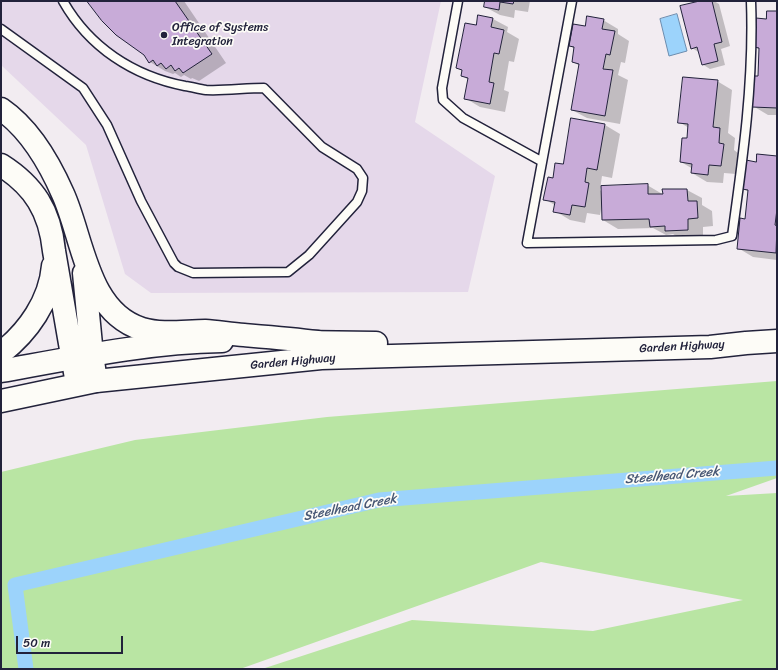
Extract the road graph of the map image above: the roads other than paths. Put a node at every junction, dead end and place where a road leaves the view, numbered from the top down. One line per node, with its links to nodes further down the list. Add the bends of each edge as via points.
1 (63, 1): 5 (lane, via 87,34 112,56 140,72 166,82 205,90 264,88 322,147 357,170 363,178 362,191 357,202 309,255 288,272 193,273 178,267 141,201 107,125 82,88)
2 (458, 1): 7 (lane, via 442,88 443,100 463,118)
3 (572, 1): 7 (lane)
4 (751, 1): 7 (lane, via 746,130 732,236 716,240 527,243)
5 (1, 29)
6 (1, 109): 10 (main road, via 26,132 49,166 74,222)
7 (541, 161)
8 (1, 165): 9 (main road, via 16,175 38,200 47,218)
9 (54, 251): 14 (main road, via 49,286 42,303 30,325); 15 (main road)
10 (82, 252): 12 (main road, via 105,303 122,319 142,329 157,332 206,331); 15 (main road)
11 (777, 341): 13 (main road, Garden Highway, via 710,347)
12 (317, 342): 13 (main road, Garden Highway); 15 (main road, Garden Highway, via 203,341)
13 (587, 350): 17 (main road, Garden Highway, via 321,358)
14 (1, 353)
15 (82, 356): 16 (main road, Garden Highway); 17 (main road)
16 (1, 371)
17 (87, 382): 18 (main road, Garden Highway)
18 (1, 401)

